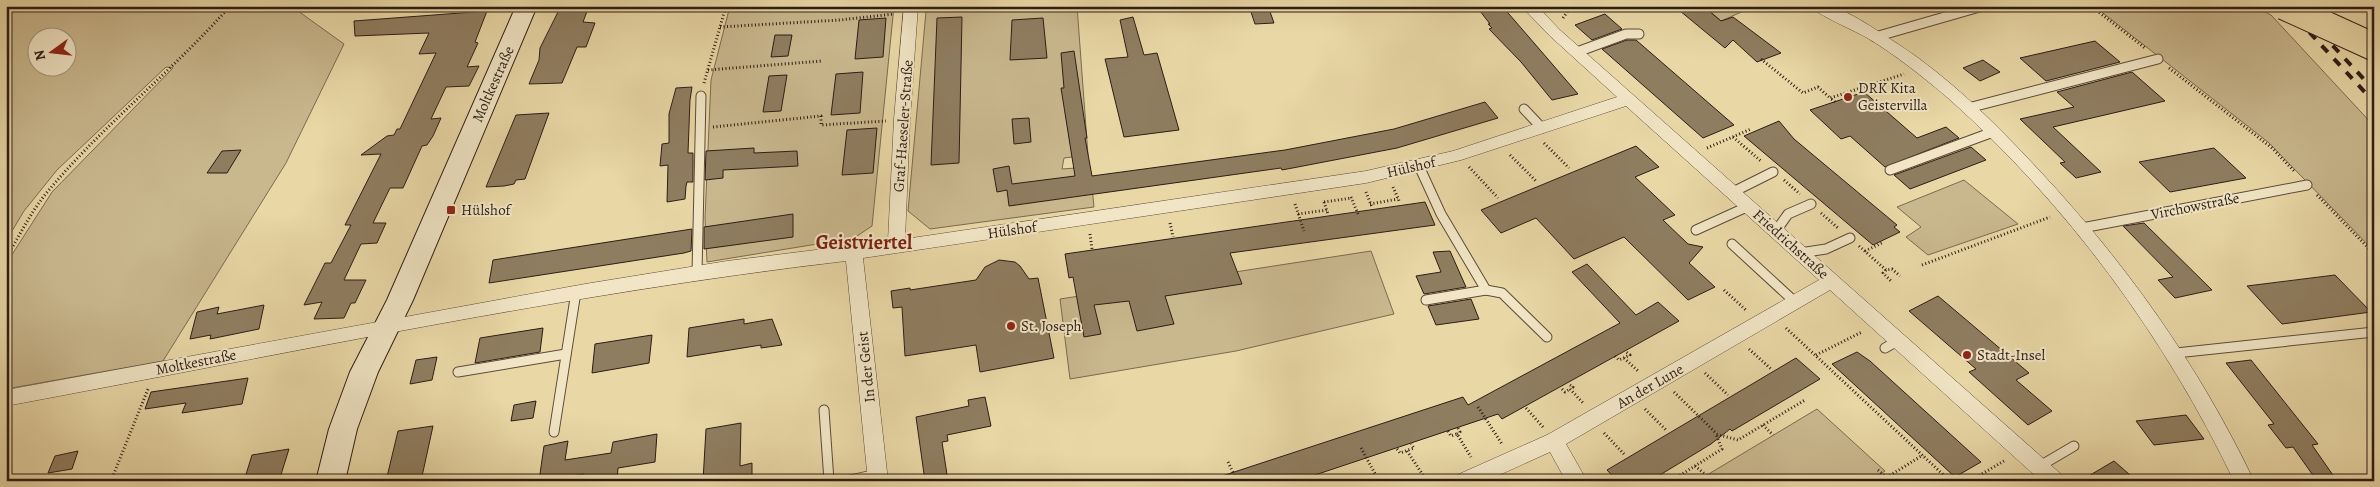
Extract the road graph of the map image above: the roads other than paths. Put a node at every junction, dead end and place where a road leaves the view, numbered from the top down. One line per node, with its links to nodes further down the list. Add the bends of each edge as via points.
1 (527, 6): 39 (street, Moltkestraße)
2 (1528, 6): 10 (street, Friedrichstraße)
3 (1817, 6): 8 (street)
4 (1983, 6): 8 (lane)
5 (2284, 6): 9 (main road, bridge)
6 (911, 9): 30 (street, Graf-Haeseler-Straße)
7 (1639, 34): 10 (lane, via 1626,34)
8 (1875, 37): 14 (street, via 1922,68)
9 (2374, 47)
10 (1577, 52): 13 (street, Friedrichstraße)
11 (2158, 59): 14 (lane)
12 (700, 96): 33 (lane)
13 (1629, 98): 17 (street, Hülshof); 22 (street, Friedrichstraße)
14 (1968, 108): 16 (street)
15 (1524, 109): 17 (lane)
16 (1993, 132): 19 (lane); 25 (street)
17 (1542, 135): 18 (street, Hülshof)
18 (1419, 166): 30 (street, Hülshof, via 1257,195); 35 (lane, via 1441,214)
19 (1890, 170)
20 (1773, 172): 22 (lane)
21 (2307, 184): 25 (lane, Virchowstraße)
22 (1733, 192): 24 (street, Friedrichstraße)
23 (1811, 204): 27 (lane, via 1788,214)
24 (1749, 206): 26 (lane); 27 (street, Friedrichstraße)
25 (2082, 228): 43 (street, via 2129,286)
26 (1696, 230)
27 (1776, 231): 32 (street, Friedrichstraße)
28 (1850, 238): 32 (lane, via 1826,250)
29 (1732, 244): 38 (lane)
30 (896, 247): 31 (street, Hülshof)
31 (854, 253): 33 (street, Hülshof); 51 (street, In der Geist)
32 (1800, 253): 34 (street, Friedrichstraße)
33 (697, 273): 36 (street, Hülshof)
34 (1832, 281): 38 (street, An der Lune); 50 (street, Friedrichstraße, via 1892,344)
35 (1486, 290): 37 (lane); 41 (lane, via 1502,293)
36 (576, 292): 39 (street, Hülshof); 42 (lane)
37 (1426, 300)
38 (1795, 302): 48 (street, An der Lune)
39 (386, 327): 45 (street, Moltkestraße); 52 (street, Moltkestraße, via 352,405)
40 (2374, 332): 43 (lane)
41 (1547, 337)
42 (566, 354): 44 (lane); 47 (lane)
43 (2176, 354): 58 (street, via 2221,431)
44 (458, 372)
45 (6, 398)
46 (824, 410): 53 (lane)
47 (554, 432)
48 (1550, 436): 55 (street, An der Lune); 56 (street)
49 (2074, 446): 50 (lane)
50 (2040, 466): 57 (street, Friedrichstraße)
51 (878, 478): 54 (lane)
52 (330, 481)
53 (829, 481)
54 (846, 481)
55 (1464, 481)
56 (1577, 481)
57 (2056, 481)
58 (2244, 481)

